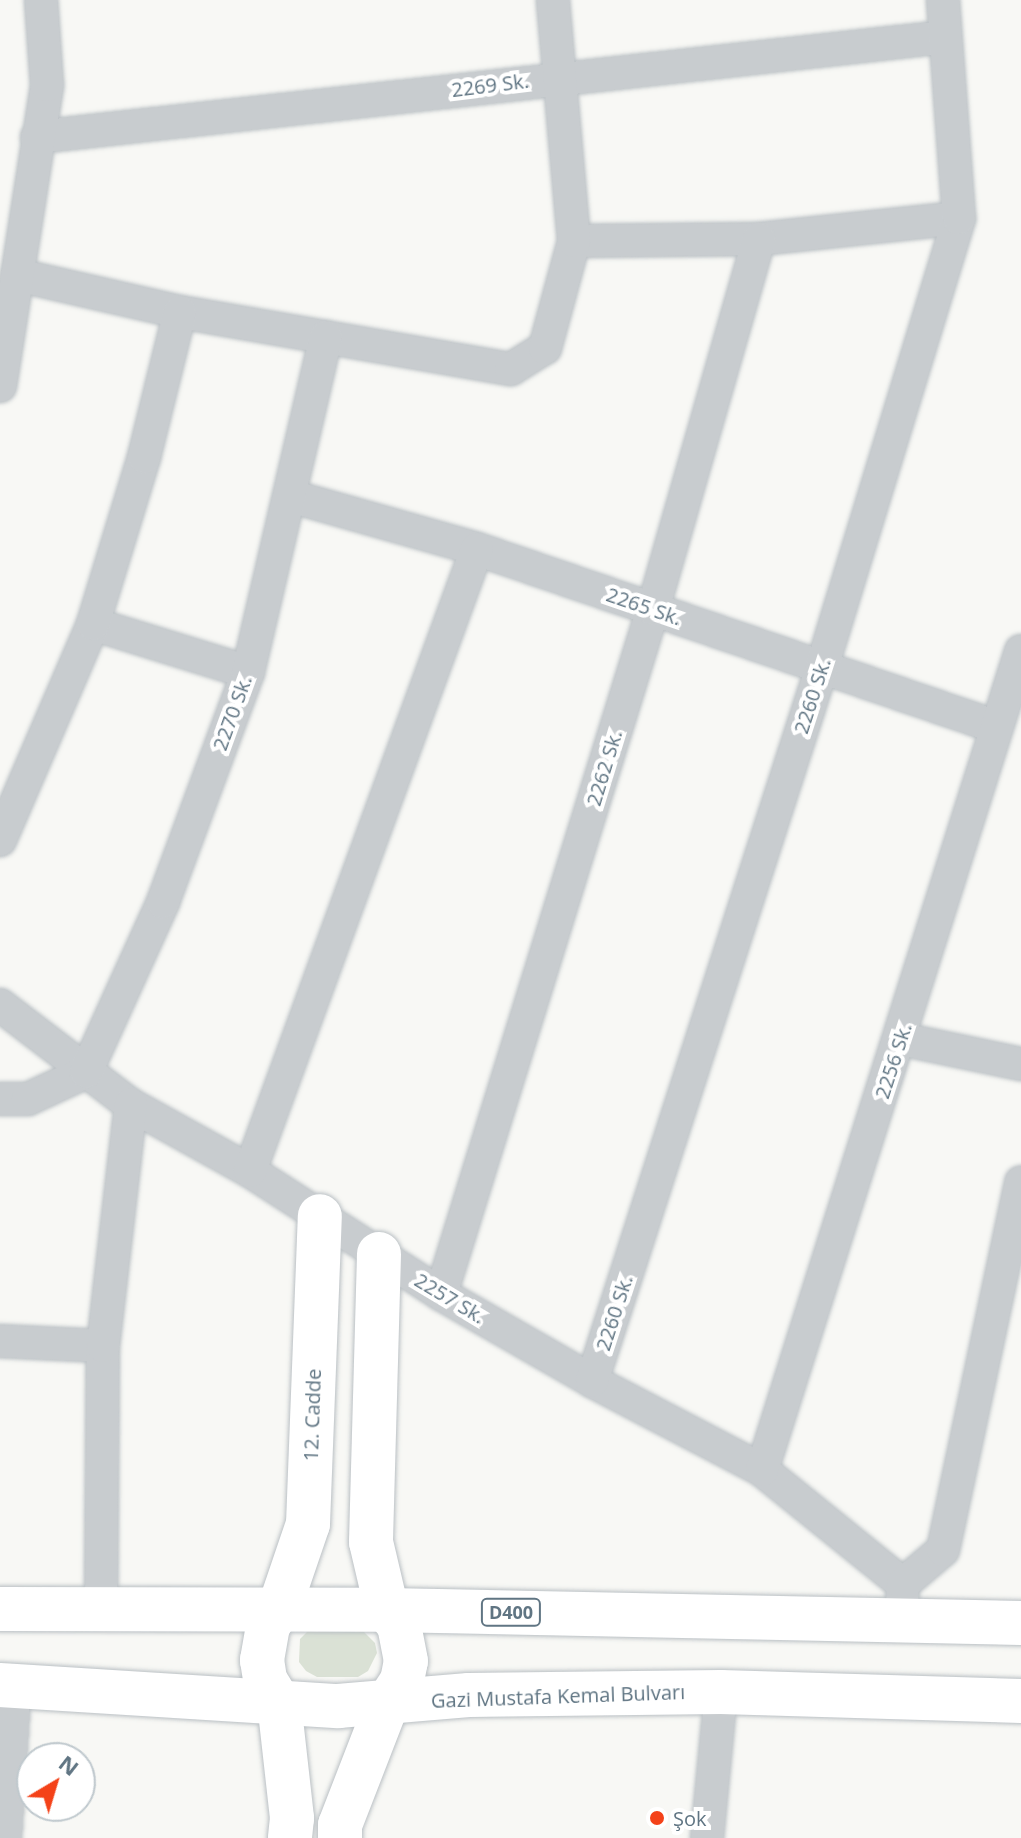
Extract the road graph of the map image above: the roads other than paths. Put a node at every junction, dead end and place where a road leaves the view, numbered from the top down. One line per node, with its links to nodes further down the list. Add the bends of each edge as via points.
1 (41, 0): 6 (street, via 47,85)
2 (553, 0): 5 (street)
3 (943, 0): 4 (street, 2260 Sk.)
4 (944, 37): 5 (street, 2269 Sk.); 7 (street, 2260 Sk.)
5 (559, 77): 6 (street, 2269 Sk.); 9 (street)
6 (37, 137): 10 (street)
7 (959, 218): 8 (street); 20 (street, 2260 Sk.)
8 (759, 239): 9 (street); 17 (street, 2262 Sk.)
9 (574, 241): 12 (street, via 545,348 511,369)
10 (17, 275): 11 (street); 13 (street)
11 (180, 312): 12 (street); 18 (street, via 144,457)
12 (326, 337): 15 (street, 2270 Sk.)
13 (3, 350): 14 (street)
14 (0, 386)
15 (290, 496): 16 (street, 2265 Sk.); 21 (street, 2270 Sk.)
16 (477, 549): 17 (street, 2265 Sk.); 30 (street)
17 (653, 609): 20 (street, 2265 Sk.); 34 (street, 2262 Sk.)
18 (93, 624): 21 (street); 23 (street)
19 (1021, 651): 22 (street, 2256 Sk.)
20 (822, 667): 22 (street, 2265 Sk.); 37 (street, 2260 Sk.)
21 (248, 672): 27 (street, 2270 Sk., via 163,902)
22 (994, 726): 25 (street, 2256 Sk.)
23 (0, 840)
24 (0, 1005): 27 (street, 2257 Sk.)
25 (901, 1039): 26 (street); 38 (street, 2256 Sk.)
26 (1021, 1064)
27 (86, 1072): 28 (street, via 28,1099); 29 (street, 2257 Sk.)
28 (0, 1099)
29 (131, 1105): 30 (street, 2257 Sk.); 36 (street)
30 (250, 1171): 32 (street, 2257 Sk.)
31 (1021, 1182): 39 (street, via 943,1550)
32 (320, 1216): 33 (street, 2257 Sk.); 42 (main road, 12. Cadde, via 308,1524)
33 (379, 1254): 34 (street, 2257 Sk.); 43 (main road, via 371,1542)
34 (441, 1294): 37 (street, 2257 Sk.)
35 (0, 1341): 36 (street)
36 (103, 1346): 41 (street)
37 (592, 1381): 38 (street, 2257 Sk.)
38 (762, 1470): 39 (street, 2257 Sk.)
39 (902, 1602): 43 (main road, D400); 44 (main road, D400)
40 (0, 1609): 41 (main road, D400)
41 (101, 1609): 42 (main road, D400)
42 (279, 1609): 43 (main road, D400); 48 (main road, via 268,1626 262,1660 265,1680)
43 (387, 1610): 49 (main road, via 399,1625 406,1661 402,1681)
44 (1021, 1623)
45 (8, 1685): 48 (main road, Gazi Mustafa Kemal Bulvarı); 50 (street)
46 (721, 1692): 47 (main road, Gazi Mustafa Kemal Bulvarı); 49 (main road, Gazi Mustafa Kemal Bulvarı, via 469,1695); 53 (street)
47 (1021, 1701)
48 (279, 1702): 49 (main road, Gazi Mustafa Kemal Bulvarı); 51 (main road)
49 (387, 1704): 52 (main road, via 340,1825)
50 (5, 1838)
51 (290, 1838)
52 (340, 1838)
53 (707, 1838)

